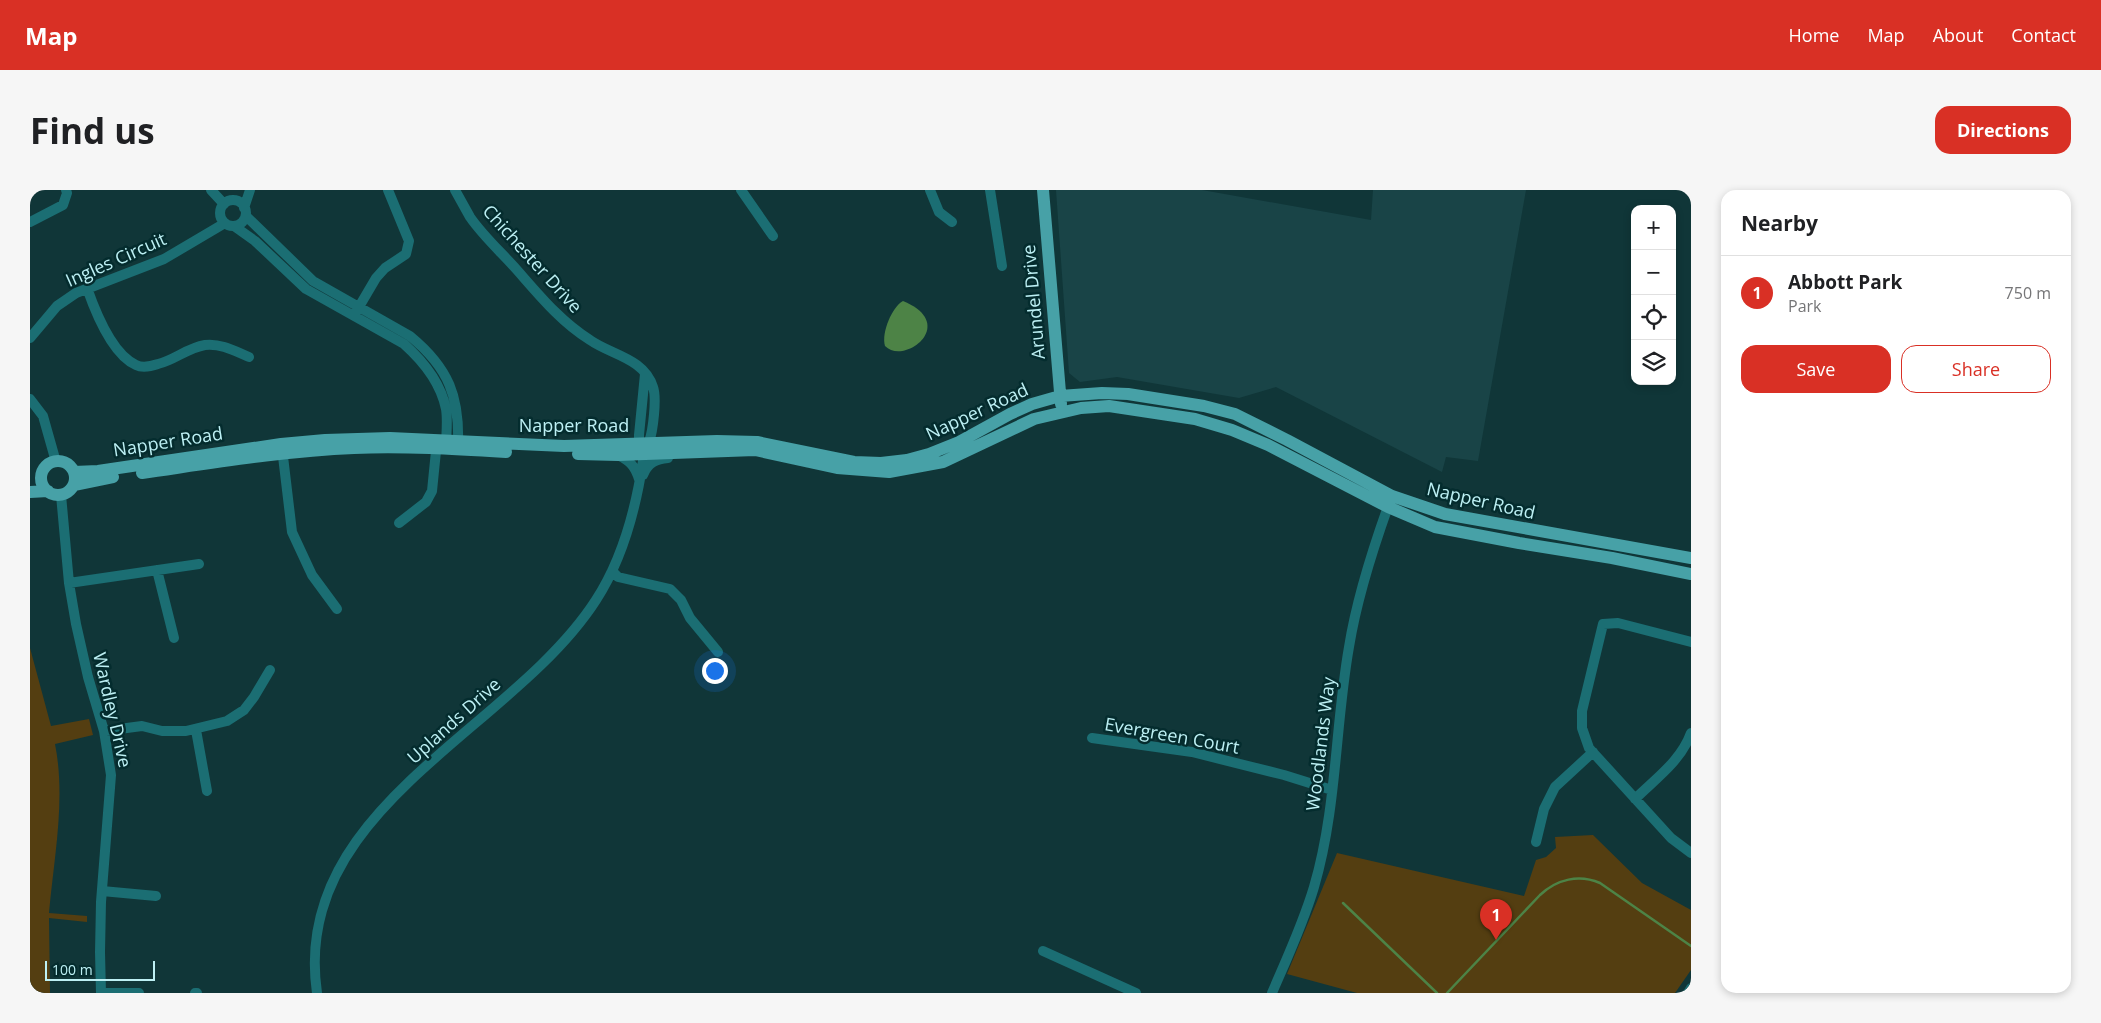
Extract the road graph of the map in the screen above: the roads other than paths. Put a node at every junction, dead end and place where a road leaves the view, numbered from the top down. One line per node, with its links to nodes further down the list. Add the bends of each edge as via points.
1 (66, 190): 12 (street, via 62,205)
2 (211, 190): 10 (street)
3 (250, 190): 11 (street)
4 (388, 190): 18 (street, via 409,241 406,254 376,278)
5 (455, 190): 25 (street, Chichester Drive, via 471,218 568,324 592,342 631,360 645,373)
6 (741, 190): 15 (street)
7 (930, 190): 13 (street, via 939,212)
8 (990, 190): 16 (street)
9 (1043, 190): 21 (main road, Arundel Drive)
10 (224, 204): 11 (street, via 237,201); 14 (street, via 220,213)
11 (245, 212): 14 (street, via 243,221); 18 (street, via 313,280)
12 (30, 222)
13 (952, 222)
14 (230, 224): 17 (street, Ingles Circuit, via 164,258); 18 (street, via 255,241 306,289)
15 (772, 236)
16 (1002, 266)
17 (87, 288): 19 (street, Ingles Circuit, via 57,306); 20 (street, via 98,319 124,356 137,366 161,364 188,349 206,345 222,346)
18 (356, 311): 24 (street, via 416,354 431,375 446,410)
19 (30, 338)
20 (249, 357)
21 (1060, 396): 23 (main road, Arundel Drive); 25 (main road, Napper Road, via 1023,407 959,442 929,454 894,462 854,462 757,442); 38 (main road, Napper Road, via 1102,392 1128,394 1235,414 1287,440)
22 (30, 399): 29 (street, via 43,416)
23 (1062, 412): 27 (main road, Napper Road, via 1034,419 943,462 889,472 837,468 755,450); 38 (main road, Napper Road, via 1112,406 1219,426)
24 (447, 445): 25 (main road, Napper Road); 26 (main road, Napper Road); 28 (main road, Napper Road); 39 (street, via 426,502)
25 (644, 447): 27 (main road, Napper Road); 28 (main road, Napper Road); 33 (street, Uplands Drive)
26 (282, 449): 31 (main road, Napper Road); 34 (main road, Napper Road); 46 (street, via 292,532 312,575)
27 (714, 451): 33 (street, via 658,459 646,468)
28 (618, 455): 33 (street, via 636,469)
29 (56, 462): 30 (main road, via 46,466); 31 (main road, via 69,465)
30 (43, 472): 32 (main road); 35 (main road, via 42,481)
31 (74, 472): 34 (main road)
32 (30, 477)
33 (640, 482): 43 (street, Uplands Drive)
34 (74, 485): 37 (main road)
35 (48, 491): 36 (main road); 37 (main road)
36 (30, 492)
37 (61, 495): 45 (street, Wardley Drive)
38 (1390, 501): 40 (main road, Napper Road, via 1468,520); 44 (main road, Napper Road, via 1435,527); 56 (street, Woodlands Way, via 1361,592 1348,647)
39 (400, 523)
40 (1691, 558)
41 (198, 564): 42 (street)
42 (157, 570): 45 (street); 47 (street)
43 (612, 571): 49 (street, via 618,576 670,589); 67 (street, Uplands Drive, via 596,600 546,662 427,766 379,813 347,852 334,877 319,926)
44 (1691, 574)
45 (69, 583): 52 (street, Wardley Drive, via 88,677)
46 (336, 609)
47 (174, 638)
48 (1691, 642): 55 (street, via 1618,623 1603,624 1582,711 1582,728)
49 (718, 652)
50 (270, 670): 51 (street, via 244,710 227,721)
51 (196, 730): 52 (street, via 162,731 142,726); 57 (street)
52 (104, 731): 61 (street, Wardley Drive, via 111,775)
53 (1691, 733): 58 (street, via 1674,761)
54 (1092, 738): 56 (street, Evergreen Court, via 1192,752)
55 (1593, 752): 58 (street); 59 (street, via 1555,787 1544,809)
56 (1332, 790): 69 (street, Woodlands Way, via 1314,887)
57 (207, 791)
58 (1635, 799): 60 (street, via 1671,838)
59 (1536, 842)
60 (1691, 853)
61 (102, 890): 62 (street); 65 (street, Wardley Drive)
62 (156, 896)
63 (1043, 951): 68 (street)
64 (1691, 988): 70 (street)
65 (101, 993): 66 (street)
66 (139, 993)
67 (316, 993)
68 (1136, 993)
69 (1272, 993)
70 (1688, 993)

